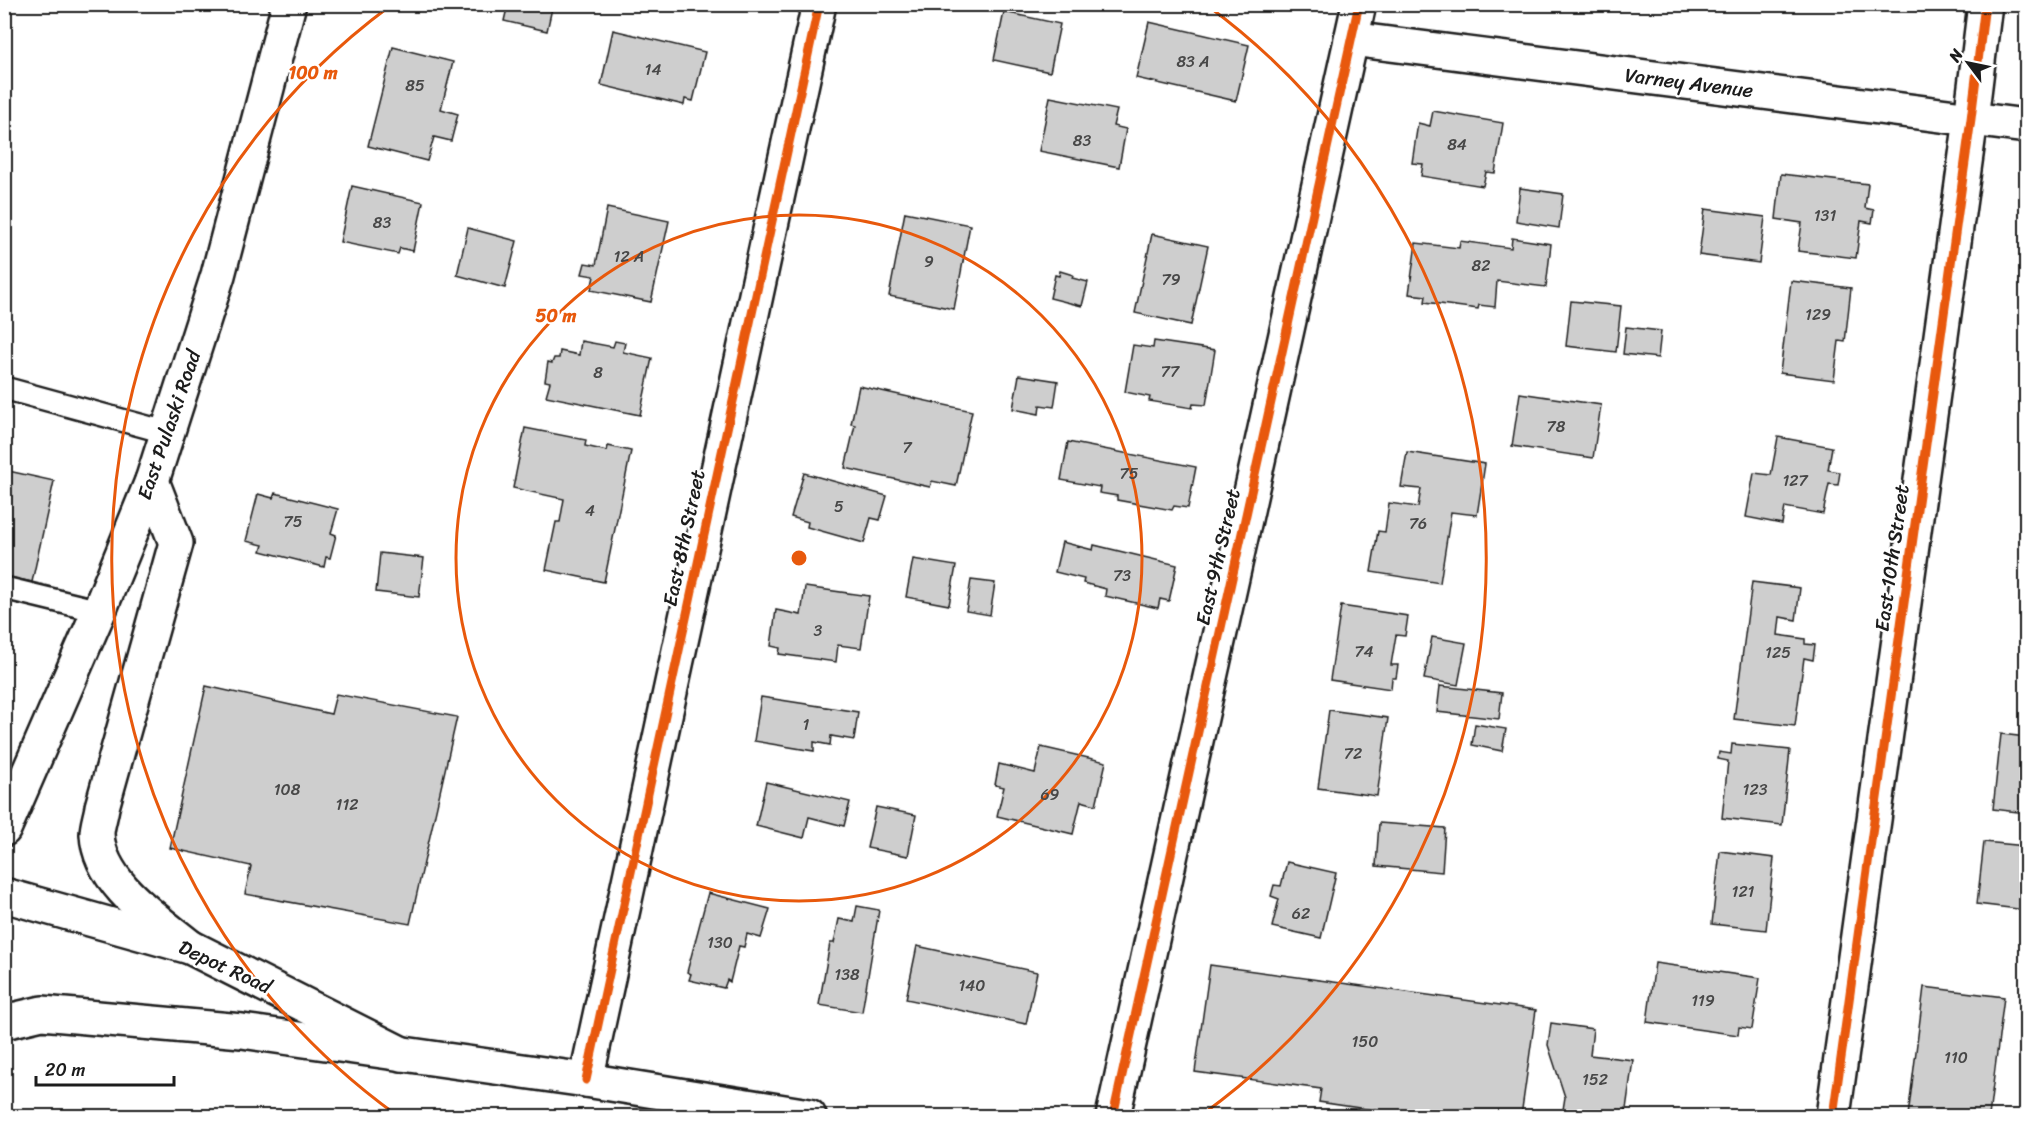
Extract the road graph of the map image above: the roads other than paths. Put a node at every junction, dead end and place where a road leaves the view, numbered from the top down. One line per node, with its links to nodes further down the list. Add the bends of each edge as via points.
1 (289, 4): 9 (street, East Pulaski Road, via 218,275)
2 (819, 4): 18 (street, East 8th Street)
3 (1359, 4): 5 (street, East 9th Street)
4 (1985, 4): 6 (street, East 10th Street)
5 (1351, 39): 6 (street, Varney Avenue); 20 (street, East 9th Street)
6 (1971, 119): 7 (street, Varney Avenue); 21 (street, East 10th Street)
7 (2026, 126)
8 (4, 388): 9 (lane)
9 (168, 433): 10 (street, East Pulaski Road)
10 (152, 481): 12 (street, East Pulaski Road); 15 (street, via 176,543 102,807 98,834 105,863 120,887)
11 (4, 588): 12 (lane)
12 (99, 611): 13 (street, East Pulaski Road)
13 (4, 829)
14 (4, 895): 15 (street, Depot Road)
15 (190, 947): 17 (street, Depot Road)
16 (4, 1022): 17 (street, Depot Road, via 42,1013 242,1031)
17 (402, 1054): 18 (street, Depot Road)
18 (586, 1080): 19 (street, Depot Road)
19 (809, 1116)
20 (1113, 1116)
21 (1833, 1116)

